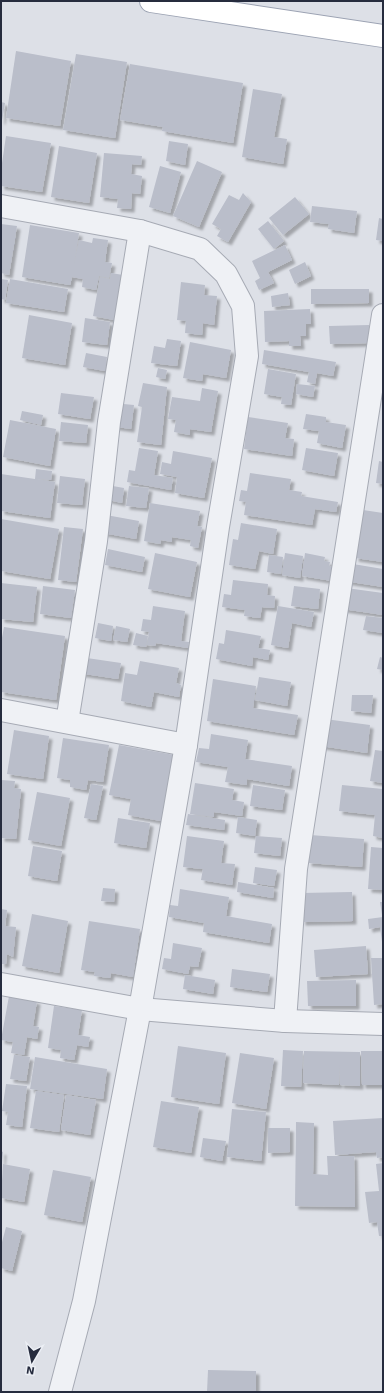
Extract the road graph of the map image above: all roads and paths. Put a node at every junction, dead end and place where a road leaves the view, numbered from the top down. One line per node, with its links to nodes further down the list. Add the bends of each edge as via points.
1 (151, 1): 2 (main road)
2 (383, 36)
3 (1, 206): 4 (street)
4 (140, 231): 7 (street, via 109,422 94,549); 8 (street, via 200,249 226,274 242,306 247,356 218,527)
5 (383, 315): 11 (street, via 296,869)
6 (1, 710): 7 (street)
7 (67, 722): 8 (street)
8 (186, 745): 10 (street)
9 (1, 984): 10 (street)
10 (140, 1008): 11 (street); 13 (street, via 84,1301)
11 (285, 1021): 12 (street)
12 (383, 1024)
13 (60, 1392)

